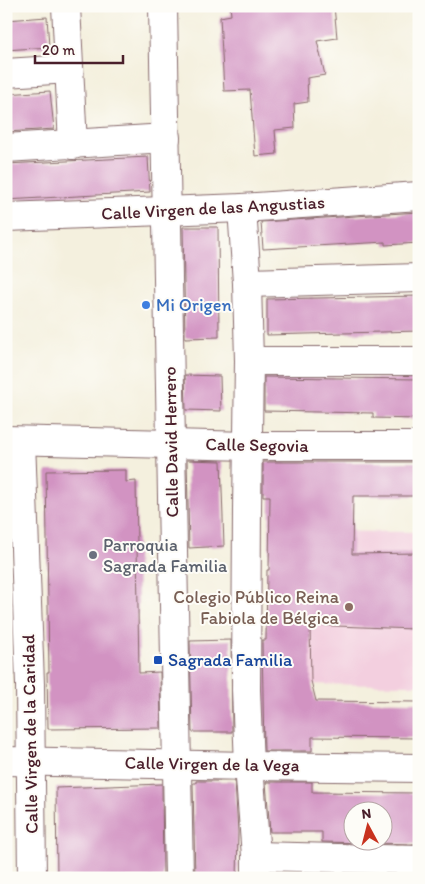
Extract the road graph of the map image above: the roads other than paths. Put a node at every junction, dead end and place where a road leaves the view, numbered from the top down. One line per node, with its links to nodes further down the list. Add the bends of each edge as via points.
1 (66, 6): 3 (street)
2 (163, 6): 5 (street, Calle David Herrero)
3 (69, 69): 4 (street); 6 (street)
4 (6, 73)
5 (166, 138): 6 (street); 10 (street, Calle David Herrero)
6 (73, 145): 7 (street)
7 (6, 148)
8 (419, 196): 9 (street, Calle Virgen de las Angustias)
9 (242, 208): 10 (street, Calle Virgen de las Angustias); 13 (street)
10 (167, 211): 11 (street, Calle Virgen de las Angustias); 17 (street, Calle David Herrero)
11 (6, 217)
12 (419, 278): 13 (street)
13 (247, 283): 14 (street)
14 (249, 361): 15 (street); 18 (street)
15 (419, 361)
16 (14, 440): 17 (street, Calle Segovia); 20 (street, Calle Virgen de la Caridad, via 30,684)
17 (171, 444): 18 (street, Calle Segovia); 21 (street, Calle David Herrero)
18 (249, 446): 19 (street, Calle Segovia); 22 (street, via 246,690)
19 (419, 446)
20 (18, 760): 21 (street, Calle Virgen de la Vega); 26 (street, Calle Virgen de la Caridad)
21 (177, 764): 22 (street, Calle Virgen de la Vega); 27 (street, Calle David Herrero)
22 (249, 766): 23 (street, Calle Virgen de la Vega); 25 (street)
23 (419, 768)
24 (419, 860): 25 (street)
25 (256, 867)
26 (32, 878)
27 (179, 878)

